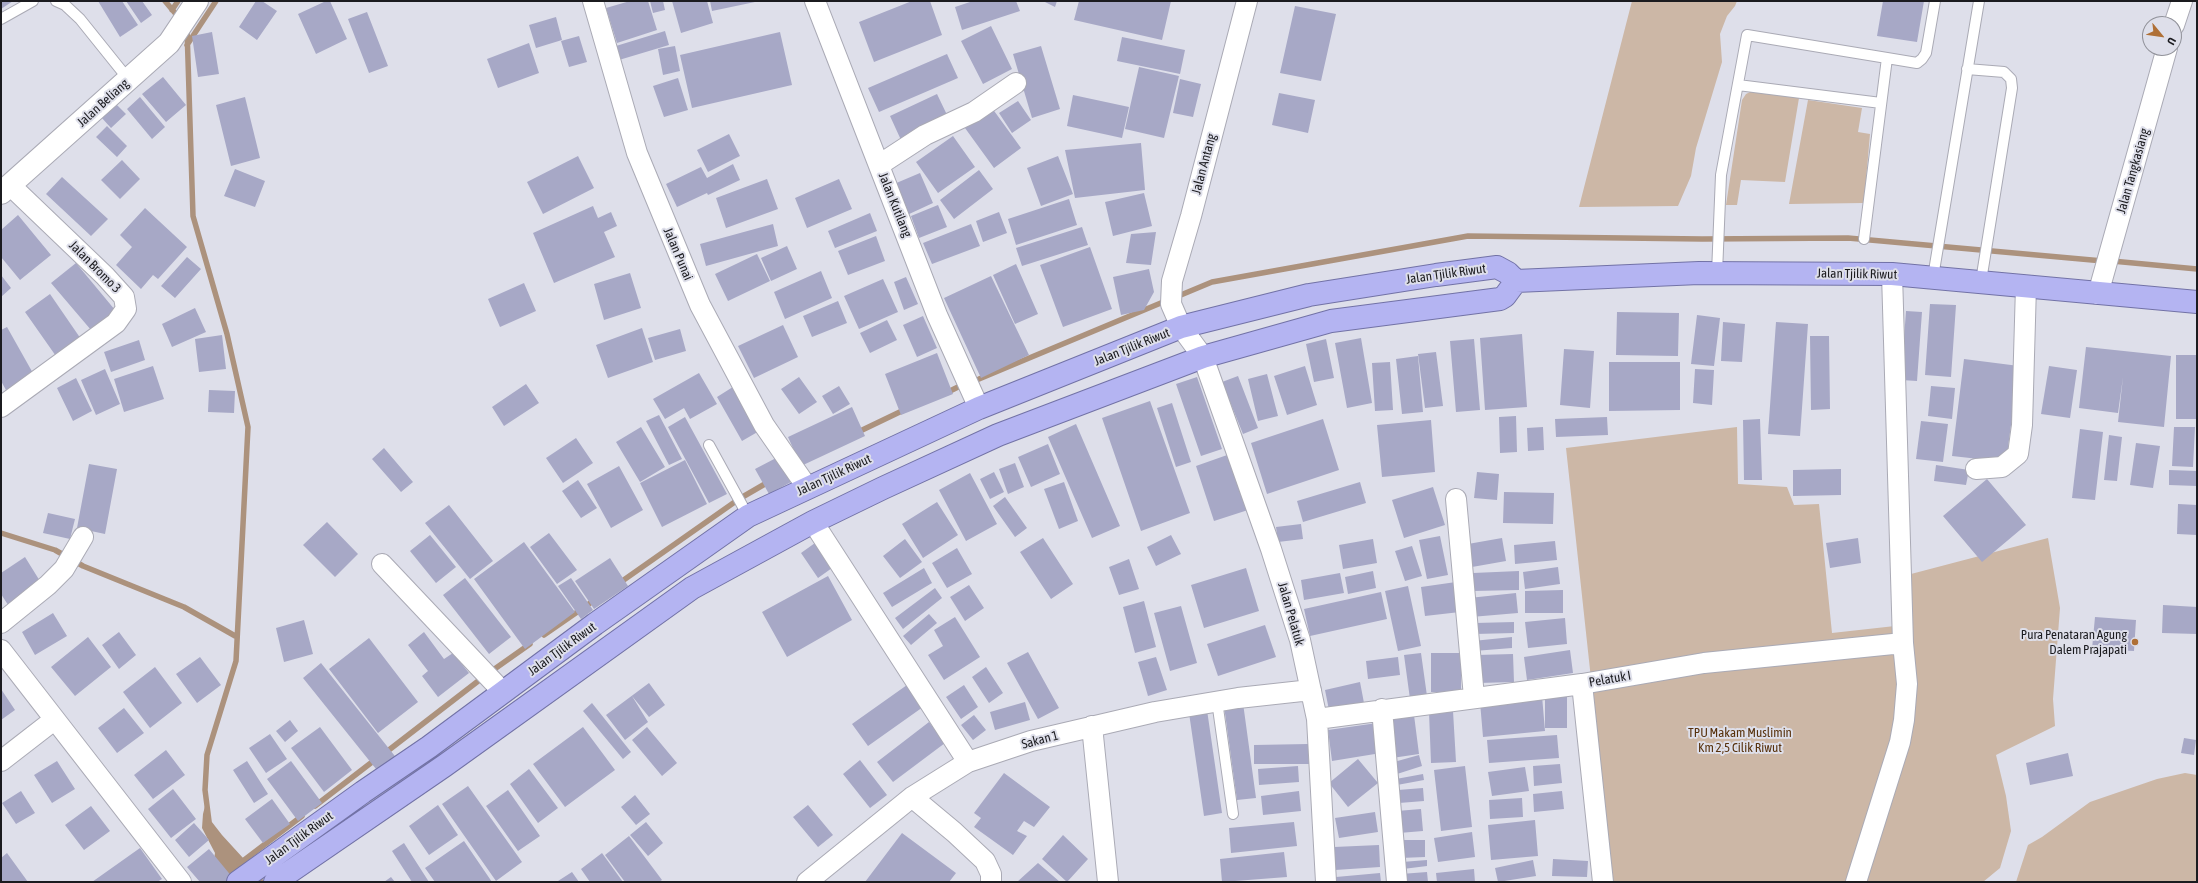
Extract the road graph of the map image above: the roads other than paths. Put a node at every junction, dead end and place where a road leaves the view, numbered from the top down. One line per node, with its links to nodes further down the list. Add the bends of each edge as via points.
1 (33, 1): 11 (lane)
2 (56, 1): 15 (lane, via 65,5 80,19)
3 (197, 1): 15 (street, Jalan Beliang, via 169,43)
4 (593, 1): 36 (street, Jalan Punai, via 637,153 700,305 764,425)
5 (815, 1): 19 (street, Jalan Kutilang)
6 (1247, 1): 30 (street, Jalan Antang, via 1172,281 1171,304)
7 (1935, 1): 13 (lane, via 1926,53 1922,59 1917,63)
8 (1979, 1): 14 (lane)
9 (2182, 1): 10 (street)
10 (2177, 16)
11 (1, 19)
12 (2165, 56): 28 (street, Jalan Tangkasiang)
13 (1886, 58): 17 (lane, via 1747,35); 18 (lane)
14 (1967, 69): 24 (lane); 25 (lane, via 2004,72 2011,79 2012,88)
15 (129, 80): 20 (street, Jalan Beliang, via 37,163)
16 (1016, 83): 19 (street, via 974,112 925,135)
17 (1738, 85): 18 (lane); 22 (lane, via 1721,175)
18 (1881, 103): 21 (lane)
19 (879, 165): 33 (street, Jalan Kutilang, via 937,315)
20 (4, 184): 32 (street, Jalan Bromo 3, via 105,276 124,296 126,303 123,315 116,323)
21 (1864, 239)
22 (1717, 273): 23 (highway, Jalan Tjilik Riwut); 26 (highway, Jalan Tjilik Riwut)
23 (1892, 274): 24 (highway, Jalan Tjilik Riwut); 43 (street)
24 (1933, 277): 25 (highway, Jalan Tjilik Riwut)
25 (1981, 281): 27 (highway, Jalan Tjilik Riwut)
26 (1516, 282): 30 (highway, Jalan Tjilik Riwut, via 1508,273 1497,267 1436,274 1310,295); 31 (highway, Jalan Tjilik Riwut, via 1500,299 1331,321)
27 (2026, 286): 28 (highway, Jalan Tjilik Riwut); 35 (street, via 2022,425 2018,454 2002,468)
28 (2098, 294): 29 (highway, Jalan Tjilik Riwut)
29 (2197, 302)
30 (1181, 327): 31 (street, Jalan Antang); 33 (highway, Jalan Tjilik Riwut)
31 (1203, 357): 39 (highway, Jalan Tjilik Riwut, via 998,435); 46 (street, Jalan Pelatuk, via 1286,592)
32 (1, 407)
33 (979, 408): 36 (highway, Jalan Tjilik Riwut)
34 (709, 445): 38 (lane)
35 (1976, 469)
36 (807, 487): 38 (highway, Jalan Tjilik Riwut)
37 (1456, 499): 48 (street)
38 (748, 516): 47 (highway, Jalan Tjilik Riwut)
39 (814, 522): 56 (street); 57 (highway, Jalan Tjilik Riwut, via 692,588)
40 (74, 553): 42 (street, via 48,585)
41 (382, 564): 47 (street)
42 (1, 623)
43 (1903, 643): 45 (street, Pelatuk I, via 1704,663); 69 (street, via 1907,684 1904,720)
44 (1, 650): 52 (street)
45 (1582, 684): 48 (street, Pelatuk I); 68 (street)
46 (1311, 690): 49 (street, Sakan 1); 51 (street, Jalan Pelatuk)
47 (503, 692): 54 (highway, Jalan Tjilik Riwut)
48 (1474, 697): 50 (street, Pelatuk I)
49 (1217, 701): 53 (street, Sakan 1); 59 (lane)
50 (1382, 709): 51 (street, Pelatuk I); 67 (street)
51 (1317, 719): 66 (street, Jalan Pelatuk)
52 (54, 720): 55 (street); 62 (street)
53 (1092, 726): 56 (street, Sakan 1, via 1031,741); 65 (street)
54 (429, 747): 57 (highway); 60 (highway, Jalan Tjilik Riwut)
55 (1, 761)
56 (968, 762): 58 (street, Sakan 1)
57 (444, 766): 61 (highway, Jalan Tjilik Riwut)
58 (912, 798): 63 (street, Sakan 1); 64 (street, via 985,861 991,874)
59 (1233, 814)
60 (246, 876)
61 (282, 880)
62 (181, 882)
63 (807, 882)
64 (991, 882)
65 (1108, 882)
66 (1326, 882)
67 (1397, 882)
68 (1603, 882)
69 (1856, 882)

